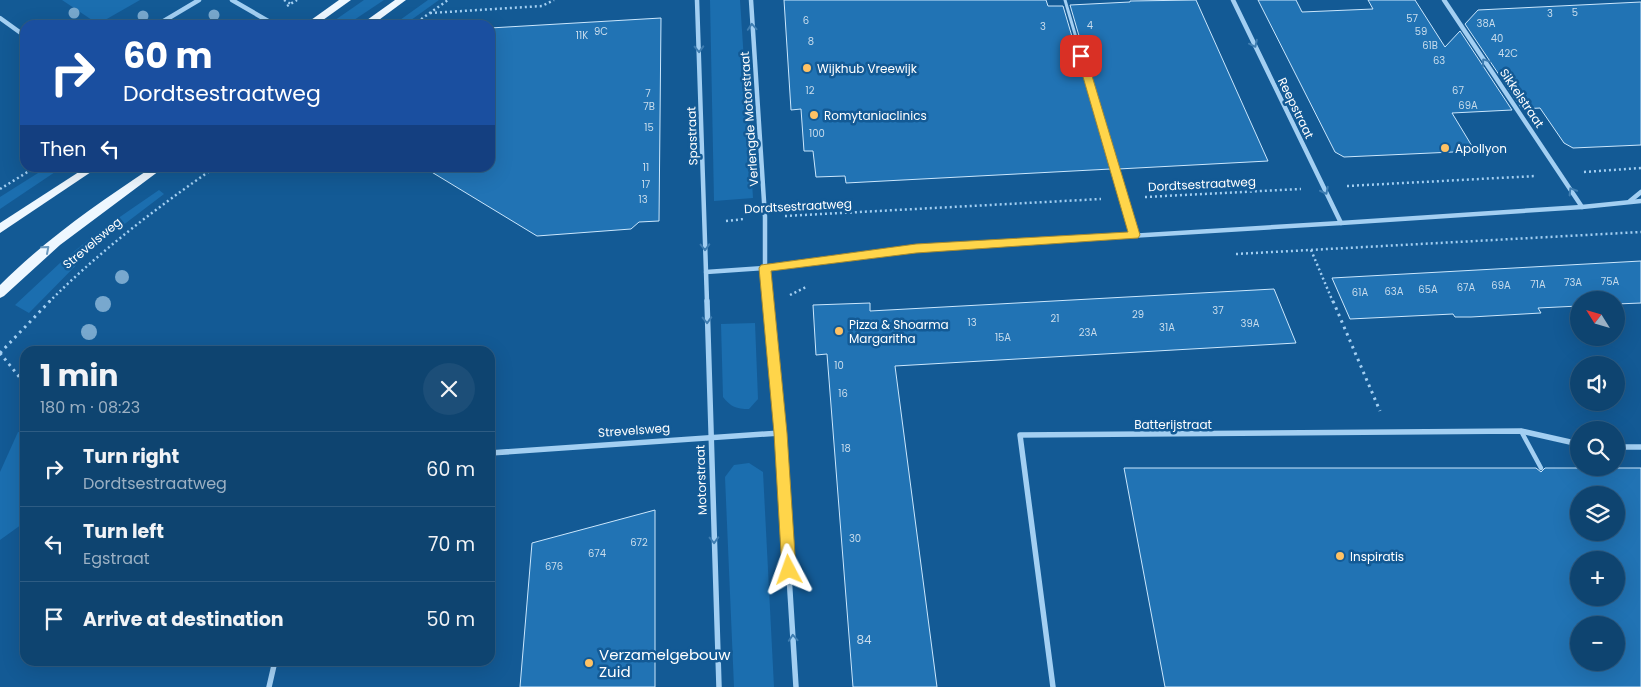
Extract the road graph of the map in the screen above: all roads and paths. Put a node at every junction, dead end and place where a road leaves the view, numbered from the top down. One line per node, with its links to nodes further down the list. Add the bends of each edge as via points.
1 (199, 0): 16 (street)
2 (232, 0): 17 (street)
3 (284, 0): 13 (path)
4 (346, 0): 18 (main road)
5 (401, 0): 19 (main road)
6 (448, 0): 14 (path)
7 (554, 0): 14 (path, via 542,6)
8 (698, 0): 36 (street, Spastraat, one-way to 36)
9 (751, 0): 35 (street, Verlengde Motorstraat, one-way to 9)
10 (1064, 0): 31 (lane)
11 (1234, 0): 28 (street, Reepstraat, one-way to 28)
12 (1444, 0): 27 (street, Sikkelstraat, one-way to 12)
13 (291, 4)
14 (430, 13): 20 (path)
15 (0, 18): 21 (street)
16 (165, 20)
17 (266, 20)
18 (316, 20)
19 (372, 20)
20 (420, 20)
21 (20, 32)
22 (1641, 168): 27 (path, Dordtsestraatweg)
23 (28, 172): 29 (path)
24 (86, 172): 38 (main road)
25 (152, 172): 46 (main road, Strevelsweg, one-way to 25, via 47,248)
26 (209, 172): 48 (path, Strevelsweg, via 106,248 62,287)
27 (1562, 174): 28 (path, Dordtsestraatweg); 34 (street, Sikkelstraat, one-way to 27)
28 (1323, 188): 31 (path, Dordtsestraatweg); 37 (street, Reepstraat, one-way to 37)
29 (0, 189)
30 (1641, 192): 33 (street)
31 (1124, 198): 35 (path, Dordtsestraatweg); 40 (lane)
32 (1641, 201): 33 (street)
33 (1630, 202): 34 (street)
34 (1582, 207): 37 (street)
35 (765, 218): 36 (path, Dordtsestraatweg); 43 (street, Verlengde Motorstraat)
36 (705, 222): 44 (street, Spastraat, one-way to 44)
37 (1341, 223): 40 (street)
38 (0, 229)
39 (1641, 232): 41 (path)
40 (1134, 235): 43 (street, via 916,248)
41 (1311, 250): 42 (path); 51 (path)
42 (1232, 254)
43 (765, 268): 44 (street); 47 (street)
44 (706, 272): 53 (street, Motorstraat, one-way to 53)
45 (812, 286): 47 (path, via 783,299)
46 (0, 293)
47 (769, 310): 52 (street)
48 (0, 353): 49 (path, Strevelsweg)
49 (20, 378)
50 (1521, 431): 51 (street, Batterijstraat); 54 (street, Batterijstraat); 58 (lane)
51 (1389, 432): 63 (street, Batterijstraat, via 1020,435)
52 (780, 433): 53 (street, Strevelsweg); 62 (street, one-way to 52)
53 (712, 439): 57 (street, Strevelsweg); 61 (street, Motorstraat, one-way to 61)
54 (1570, 442)
55 (1625, 447): 56 (street)
56 (1641, 447)
57 (495, 453)
58 (1541, 468)
59 (274, 666): 60 (street)
60 (269, 687)
61 (719, 687)
62 (796, 687)
63 (1053, 687)

